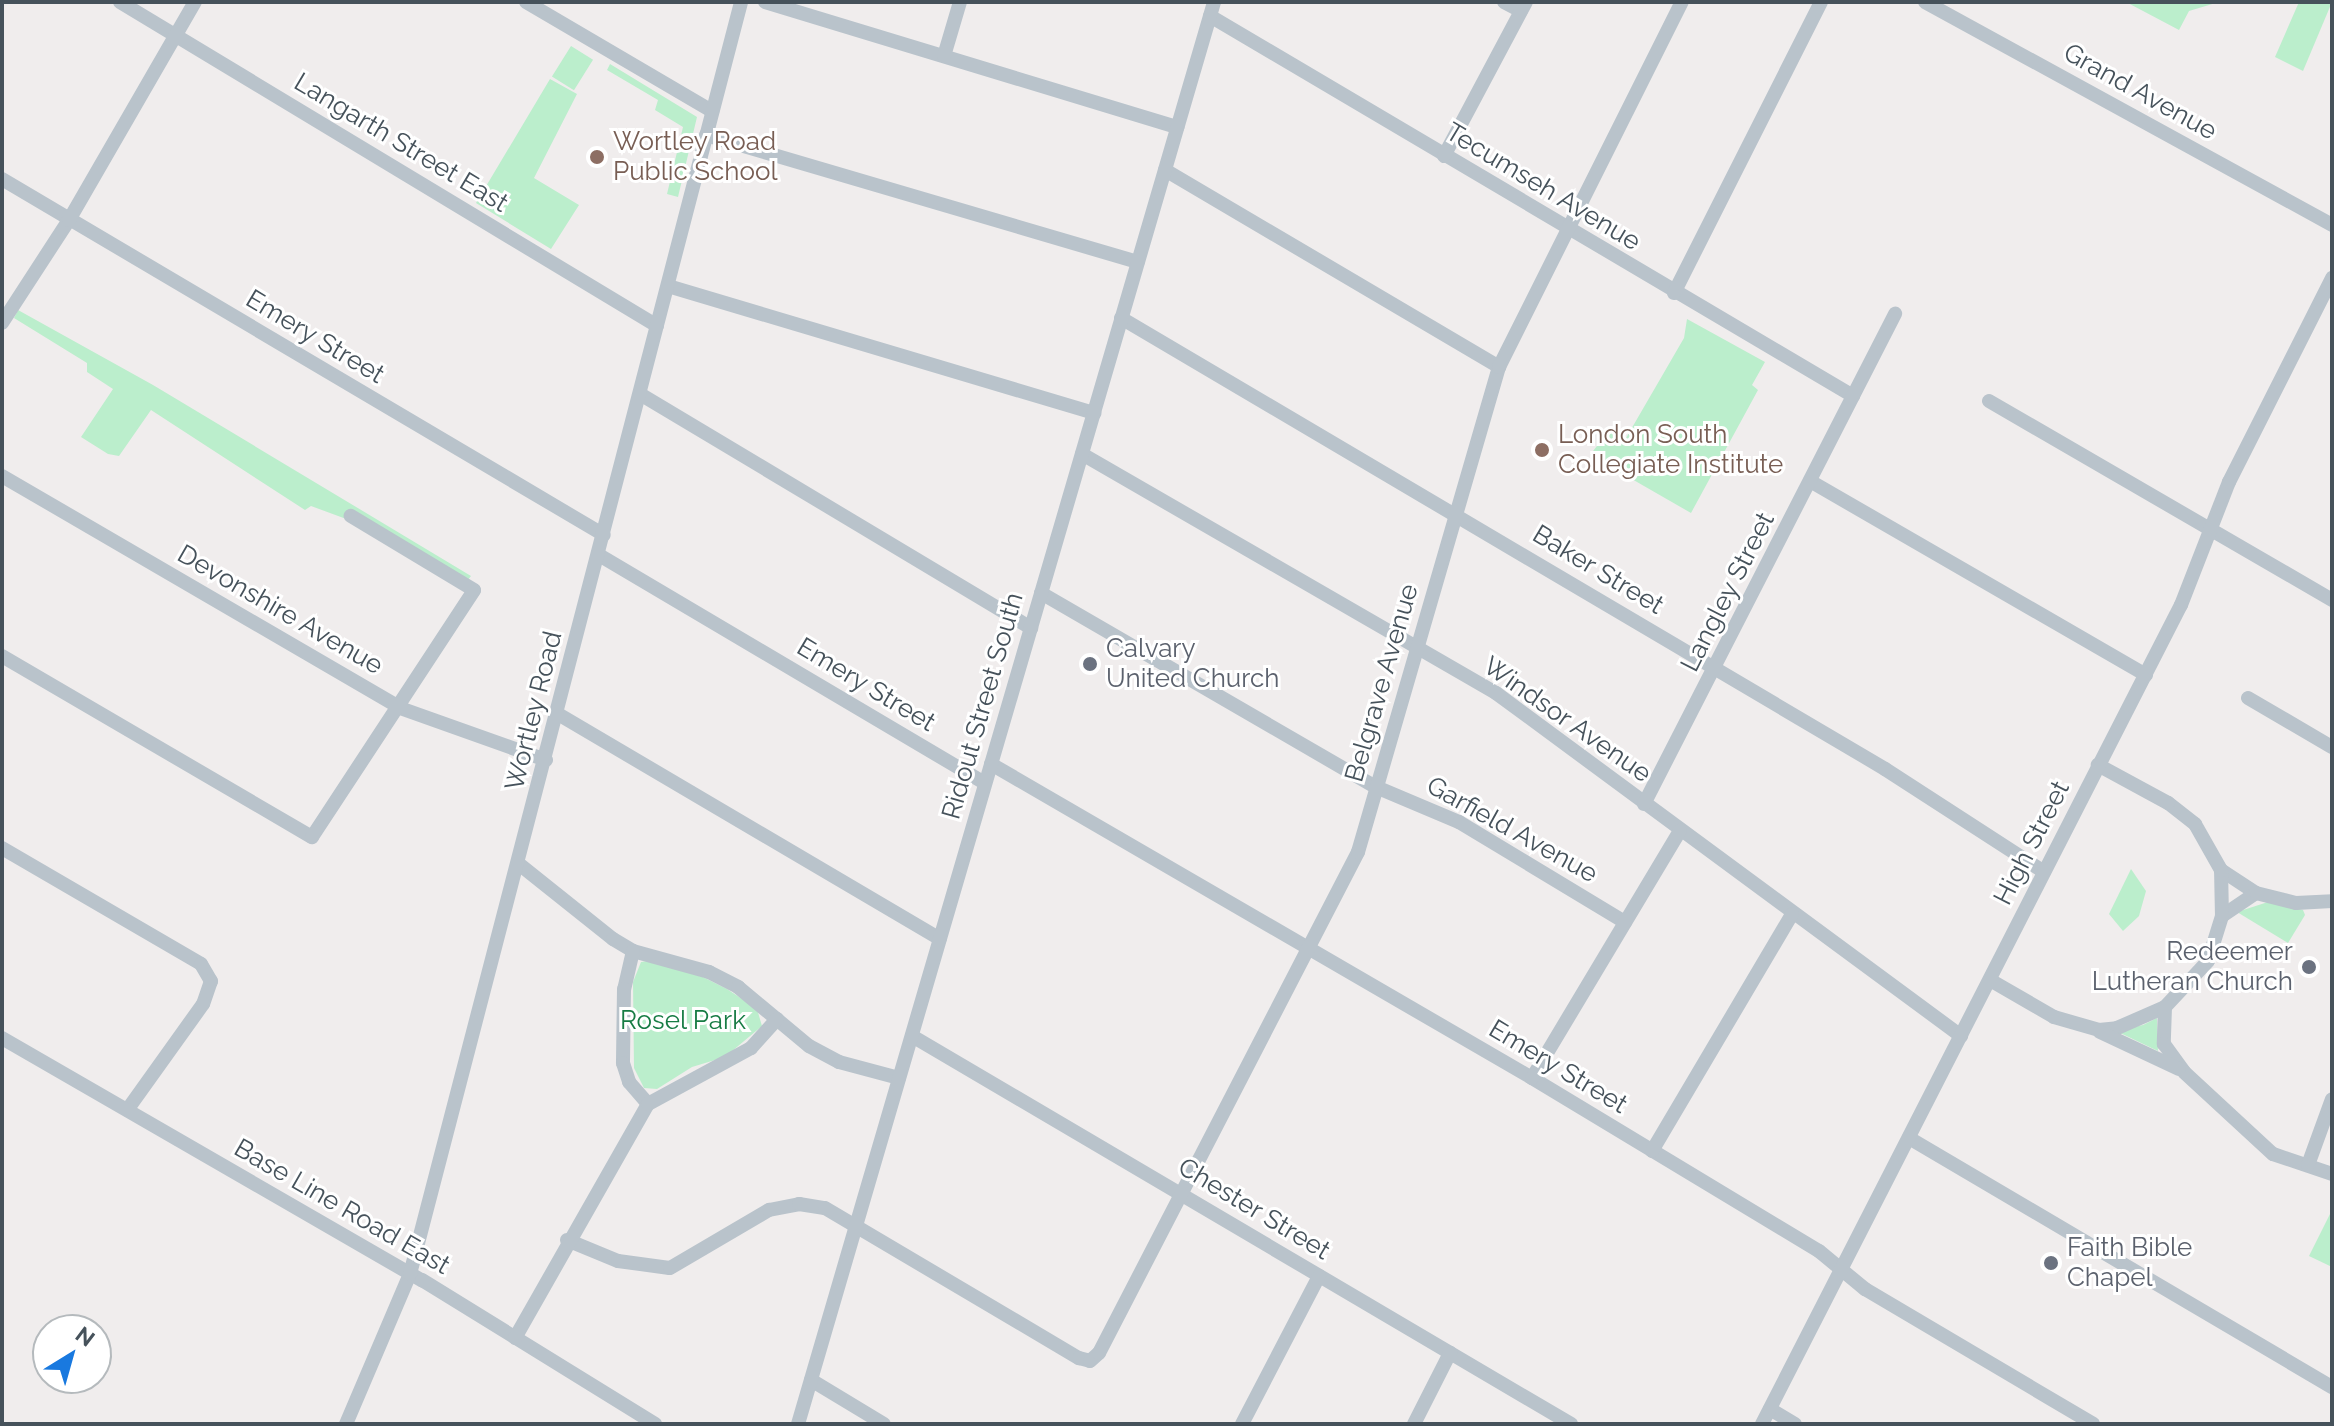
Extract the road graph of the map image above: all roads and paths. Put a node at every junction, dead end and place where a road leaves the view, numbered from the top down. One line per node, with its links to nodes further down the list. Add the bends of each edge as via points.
1 (120, 2): 13 (street, Langarth Street East)
2 (195, 2): 13 (street)
3 (526, 2): 15 (street)
4 (741, 2): 15 (street, Wortley Road)
5 (765, 2): 14 (street)
6 (960, 2): 14 (street)
7 (1504, 2): 11 (street)
8 (1682, 2): 23 (street, Belgrave Avenue)
9 (1821, 2): 27 (street)
10 (1925, 2): 22 (street, Grand Avenue)
11 (1524, 6): 18 (street)
12 (1212, 9): 16 (street, Ridout Street South); 18 (street, Tecumseh Avenue)
13 (176, 35): 21 (street); 31 (street, Langarth Street East)
14 (944, 56): 16 (street)
15 (712, 111): 17 (street, Wortley Road)
16 (1177, 127): 19 (street, Ridout Street South)
17 (706, 135): 24 (street); 26 (street, Wortley Road)
18 (1444, 156): 23 (street, Tecumseh Avenue)
19 (1165, 170): 24 (street, Ridout Street South); 32 (street)
20 (2, 179): 21 (street, Emery Street)
21 (69, 220): 30 (street); 43 (street, Emery Street)
22 (2332, 225)
23 (1566, 226): 27 (street, Tecumseh Avenue); 32 (street, Belgrave Avenue)
24 (1138, 262): 29 (street, Ridout Street South)
25 (2332, 278): 42 (street, High Street)
26 (668, 286): 31 (street, Wortley Road); 36 (street)
27 (1674, 293): 34 (street, Tecumseh Avenue)
28 (1895, 314): 34 (street, Langley Street)
29 (1121, 318): 36 (street, Ridout Street South); 40 (street, Baker Street)
30 (2, 323)
31 (657, 326): 33 (street, Wortley Road)
32 (1499, 367): 40 (street, Belgrave Avenue)
33 (640, 394): 43 (street, Wortley Road); 47 (street)
34 (1853, 396): 39 (street, Langley Street)
35 (1989, 401): 42 (street)
36 (1094, 413): 37 (street, Ridout Street South)
37 (1082, 454): 45 (street, Ridout Street South); 48 (street, Windsor Avenue)
38 (2, 476): 53 (street, Devonshire Avenue)
39 (1810, 481): 50 (street, Langley Street); 51 (street)
40 (1455, 513): 48 (street, Belgrave Avenue); 50 (street, Baker Street)
41 (351, 516): 53 (street, via 474,590)
42 (2208, 532): 46 (street); 51 (street, High Street, via 2181,605)
43 (604, 535): 44 (street, Wortley Road)
44 (599, 555): 54 (street, Wortley Road); 59 (street, Emery Street)
45 (1041, 593): 47 (street, Ridout Street South); 60 (street, Garfield Avenue)
46 (2332, 600)
47 (1031, 628): 57 (street, Ridout Street South)
48 (1418, 650): 60 (street, Belgrave Avenue); 61 (street, Windsor Avenue, via 1496,693)
49 (2, 656): 53 (street, via 312,837)
50 (1716, 670): 61 (street, Langley Street); 66 (street, Baker Street, via 1885,769)
51 (2146, 675): 58 (street, High Street)
52 (2248, 698): 55 (street)
53 (400, 708): 56 (street, Devonshire Avenue)
54 (558, 714): 56 (street, Wortley Road); 72 (street)
55 (2332, 747)
56 (546, 760): 64 (street, Wortley Road)
57 (991, 764): 59 (street, Ridout Street South); 73 (street, Emery Street)
58 (2098, 765): 65 (street, via 2195,824); 66 (street, High Street)
59 (985, 783): 72 (street, Ridout Street South)
60 (1376, 787): 71 (street, Garfield Avenue, via 1459,822); 73 (street, Belgrave Avenue, via 1358,852)
61 (1644, 804): 62 (street, Windsor Avenue)
62 (1680, 831): 69 (street, Windsor Avenue); 71 (street)
63 (2, 848): 87 (street, via 201,964 211,981 203,1004)
64 (519, 864): 74 (street); 96 (street, Wortley Road)
65 (2221, 870): 67 (street); 70 (street)
66 (2044, 872): 75 (street, High Street)
67 (2256, 893): 68 (street, via 2296,903); 70 (street)
68 (2332, 901)
69 (1792, 914): 80 (street, Windsor Avenue); 89 (street)
70 (2222, 916): 76 (street, via 2208,961)
71 (1625, 922): 84 (street)
72 (940, 939): 79 (street, Ridout Street South)
73 (1310, 950): 84 (street, Emery Street); 92 (street, Belgrave Avenue)
74 (633, 951): 77 (street, via 709,972 738,987); 86 (street, via 624,989 623,1063 629,1082)
75 (1990, 980): 78 (street); 80 (street, High Street)
76 (2165, 1007): 78 (street, via 2117,1028); 82 (street, via 2164,1044)
77 (777, 1019): 83 (street, via 839,1062); 86 (street, via 751,1048)
78 (2077, 1024): 82 (street)
79 (912, 1036): 83 (street, Ridout Street South); 92 (street, Chester Street)
80 (1961, 1036): 88 (street, High Street)
81 (2, 1038): 87 (street, Base Line Road East)
82 (2184, 1072): 90 (street, via 2273,1154)
83 (899, 1078): 93 (street, Ridout Street South)
84 (1532, 1078): 89 (street, Emery Street)
85 (2332, 1099): 90 (street)
86 (648, 1104): 94 (street)
87 (127, 1110): 96 (street, Base Line Road East)
88 (1909, 1138): 95 (street, High Street); 101 (street)
89 (1652, 1151): 95 (street, Emery Street)
90 (2308, 1165): 91 (street)
91 (2332, 1174)
92 (1183, 1195): 93 (street, Belgrave Avenue, via 1090,1361); 97 (street, Chester Street)
93 (855, 1229): 94 (street, via 825,1208 799,1204 769,1210 670,1268 618,1261); 100 (street, Ridout Street South)
94 (567, 1240): 98 (street)
95 (1842, 1270): 102 (street, High Street); 112 (street, Emery Street, via 1865,1289)
96 (410, 1274): 98 (street, Base Line Road East); 103 (street, Wortley Road)
97 (1319, 1276): 99 (street, Chester Street); 107 (street)
98 (515, 1338): 104 (street, Base Line Road East)
99 (1450, 1353): 108 (street); 109 (street, Chester Street)
100 (811, 1380): 105 (street, Ridout Street South); 106 (street)
101 (2332, 1387)
102 (1770, 1409): 110 (street, High Street); 111 (street)
103 (346, 1424)
104 (655, 1424)
105 (798, 1424)
106 (884, 1424)
107 (1242, 1424)
108 (1414, 1424)
109 (1571, 1424)
110 (1762, 1424)
111 (1795, 1424)
112 (2093, 1424)

